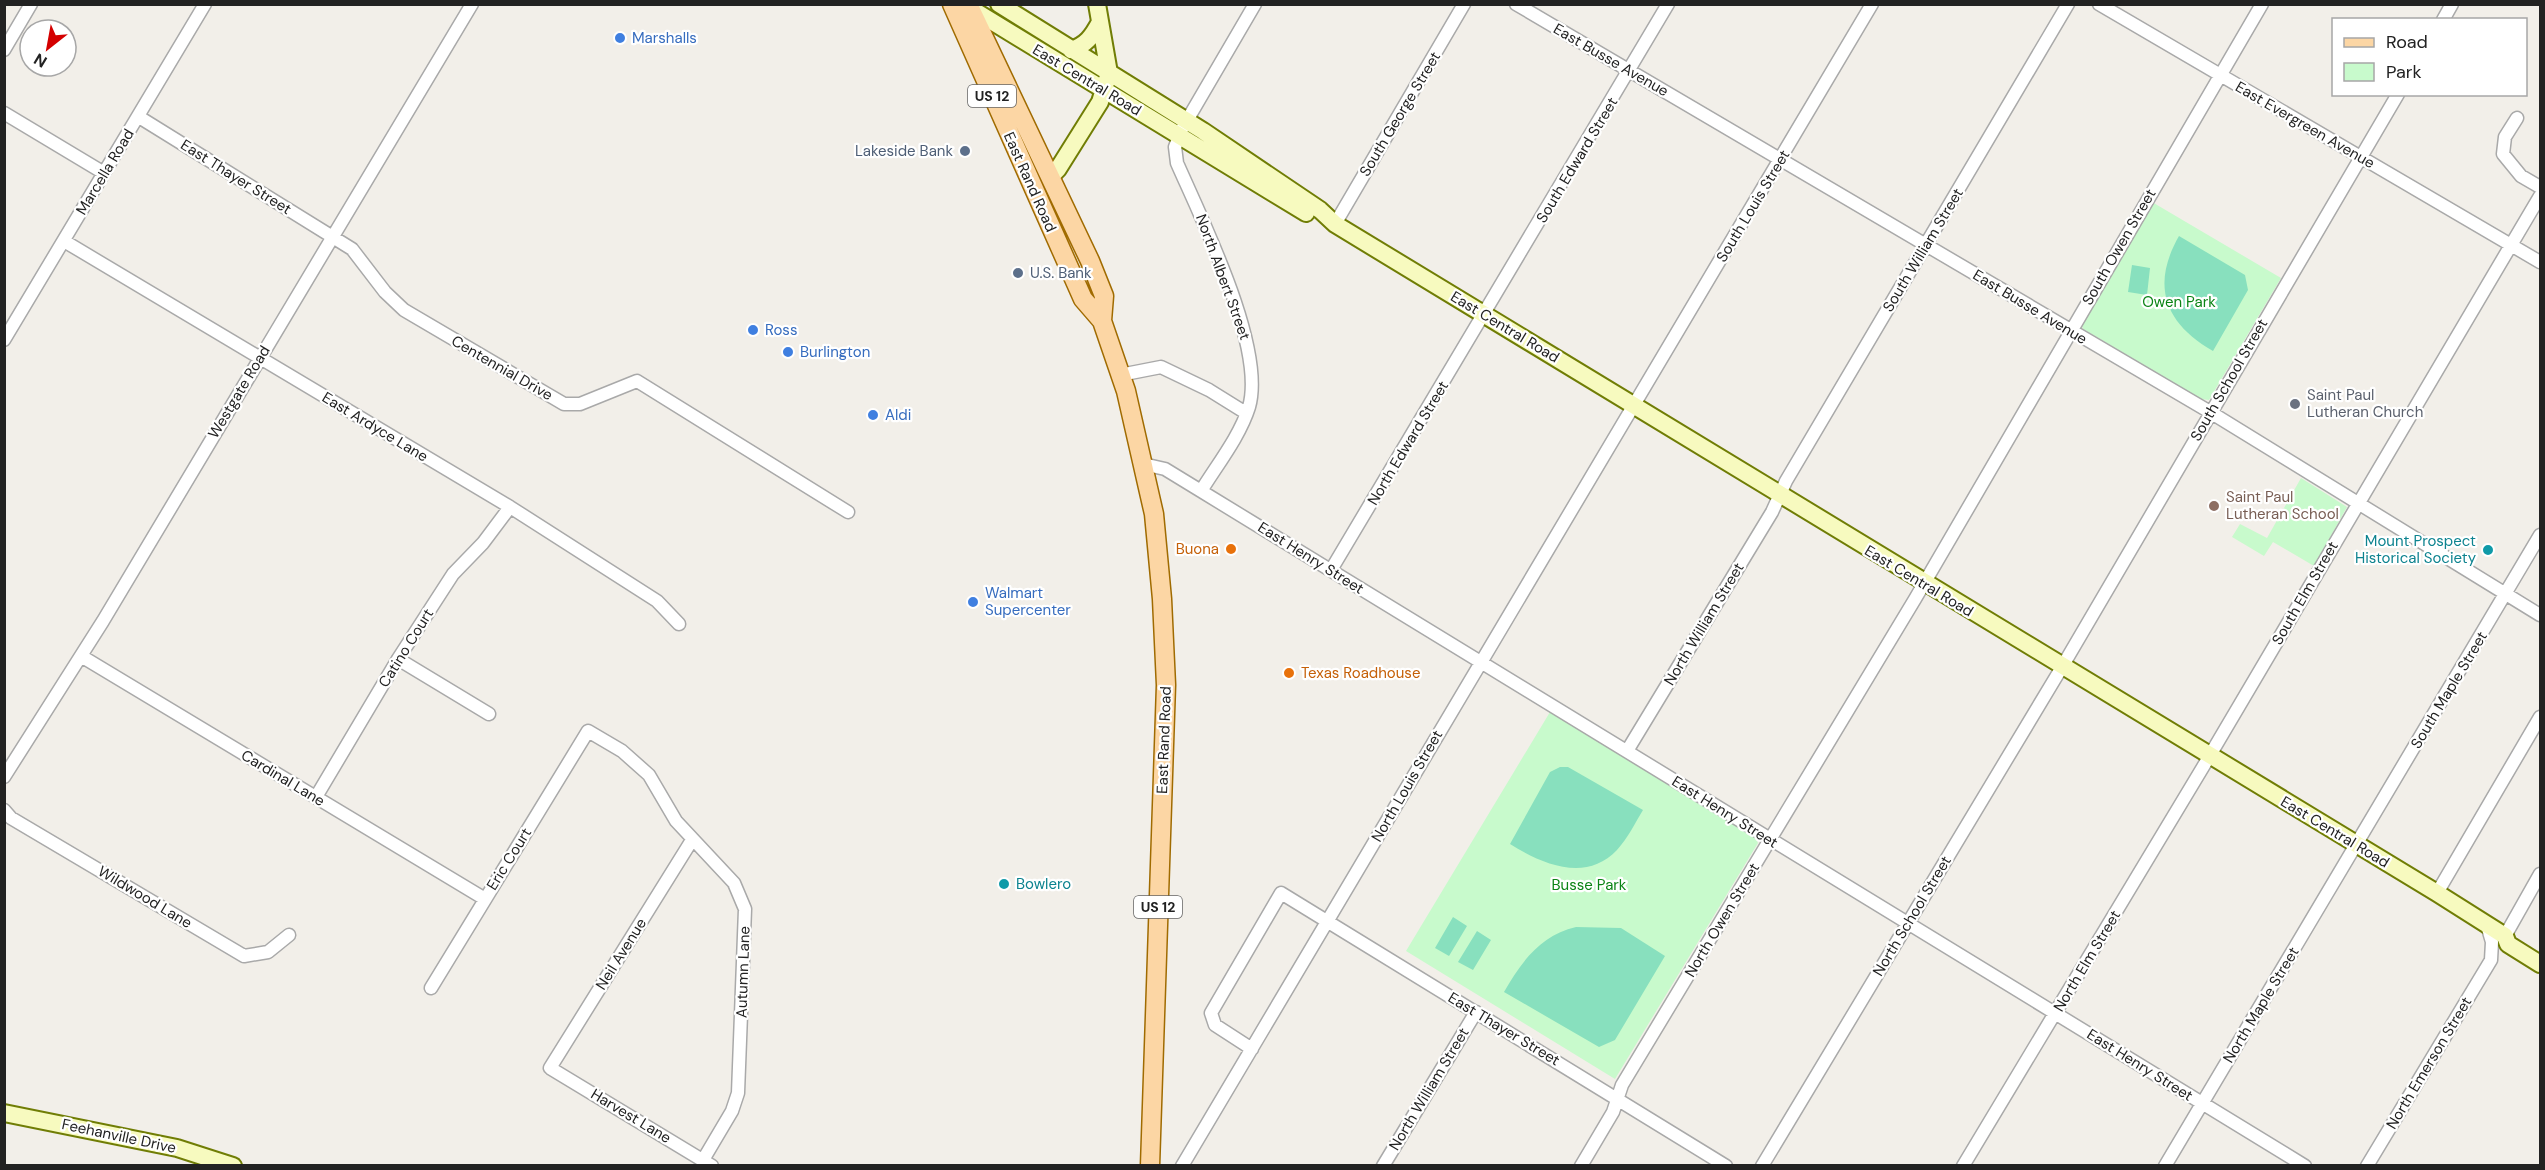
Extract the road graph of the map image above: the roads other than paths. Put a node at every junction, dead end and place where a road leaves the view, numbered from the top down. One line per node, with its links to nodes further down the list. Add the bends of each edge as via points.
1 (31, 4): 19 (street)
2 (205, 4): 27 (street, Marcella Road)
3 (472, 4): 37 (street, Westgate Road)
4 (952, 4): 43 (main road, East Rand Road / US 12, via 1083,299)
5 (999, 4): 20 (main road, East Central Road)
6 (1096, 4): 18 (main road)
7 (1254, 4): 29 (street)
8 (1464, 4): 36 (street, South George Street)
9 (1516, 4): 21 (street, East Busse Avenue)
10 (1668, 4): 21 (street, South Edward Street)
11 (1872, 4): 31 (street, South Louis Street)
12 (2068, 4): 39 (street, South William Street)
13 (2099, 4): 23 (street, East Evergreen Avenue)
14 (2262, 4): 23 (street, South Owen Street)
15 (2452, 4): 17 (street)
16 (968, 6): 24 (main road, East Central Road); 33 (main road, East Rand Road / US 12)
17 (2443, 18)
18 (1100, 22): 20 (main road, via 1082,46); 22 (main road)
19 (4, 50)
20 (1071, 50): 22 (main road, East Central Road)
21 (1629, 71): 31 (street, East Busse Avenue); 42 (street, South Edward Street)
22 (1109, 73): 24 (main road); 29 (main road, East Central Road)
23 (2220, 75): 30 (street, East Evergreen Avenue); 44 (street, South Owen Street)
24 (1105, 91): 29 (main road, East Central Road); 33 (main road)
25 (2397, 96): 30 (street, South School Street)
26 (4, 113): 32 (street)
27 (139, 117): 32 (street, Marcella Road); 37 (street, East Thayer Street)
28 (2517, 118): 34 (street, via 2505,137 2503,154 2521,176)
29 (1182, 128): 36 (main road, East Central Road, via 1320,210); 50 (street, North Albert Street, via 1175,152 1177,163 1247,338 1253,377)
30 (2360, 158): 40 (street, East Evergreen Avenue); 49 (street, South School Street)
31 (1780, 159): 39 (street, East Busse Avenue); 48 (street, South Louis Street)
32 (104, 173): 38 (street, Marcella Road)
33 (1051, 176): 43 (main road, East Rand Road / US 12, via 1104,296)
34 (2541, 187)
35 (2541, 196): 40 (street, South Elm Street)
36 (1335, 224): 42 (main road, East Central Road)
37 (333, 237): 46 (street, Westgate Road); 56 (street, Centennial Drive, via 361,256 385,292 404,310 564,404 580,404 637,381)
38 (64, 241): 45 (street, Marcella Road); 46 (street, East Ardyce Lane)
39 (1926, 245): 44 (street, East Busse Avenue); 53 (street, South William Street)
40 (2512, 245): 41 (street, East Evergreen Avenue); 54 (street, South Elm Street)
41 (2541, 262)
42 (1485, 315): 48 (main road, East Central Road); 58 (street, North Edward Street)
43 (1102, 321): 47 (main road, East Rand Road / US 12)
44 (2069, 330): 49 (street, East Busse Avenue); 59 (street, South Owen Street)
45 (4, 340)
46 (259, 358): 55 (street, East Ardyce Lane); 63 (street, Westgate Road)
47 (1120, 375): 50 (street, via 1161,367); 51 (main road, East Rand Road / US 12)
48 (1634, 407): 53 (main road, East Central Road); 65 (street, North Louis Street)
49 (2210, 412): 54 (street, East Busse Avenue); 66 (street, South School Street)
50 (1246, 413): 52 (street, North Albert Street)
51 (1143, 464): 52 (street, East Henry Street, via 1165,469); 99 (main road, East Rand Road / US 12, via 1154,514 1166,685)
52 (1201, 491): 58 (street, East Henry Street)
53 (1779, 496): 59 (main road, East Central Road); 70 (street, North William Street)
54 (2358, 503): 60 (street, East Busse Avenue); 71 (street, South Elm Street)
55 (510, 507): 62 (street, East Ardyce Lane, via 657,601); 64 (street, Catino Court, via 453,574)
56 (848, 512)
57 (2541, 535): 60 (street, South Maple Street)
58 (1331, 570): 65 (street, East Henry Street)
59 (1924, 583): 66 (main road, East Central Road); 75 (street, North Owen Street)
60 (2506, 594): 61 (street, East Busse Avenue); 77 (street, South Maple Street)
61 (2541, 615)
62 (679, 624)
63 (81, 656): 72 (street, Westgate Road); 73 (street, Cardinal Lane)
64 (398, 659): 67 (street); 73 (street, Catino Court)
65 (1480, 662): 70 (street, East Henry Street); 81 (street, North Louis Street)
66 (2062, 667): 71 (main road, East Central Road); 82 (street, North School Street)
67 (489, 714)
68 (2541, 717): 79 (street)
69 (588, 731): 76 (street, Autumn Lane, via 622,750 649,775); 80 (street, Eric Court)
70 (1627, 751): 75 (street, East Henry Street)
71 (2210, 756): 77 (main road, East Central Road); 91 (street, North Elm Street)
72 (4, 777)
73 (315, 797): 80 (street, Cardinal Lane)
74 (4, 810): 84 (street, Wildwood Lane, via 11,818 244,956 268,952)
75 (1771, 839): 82 (street, East Henry Street); 94 (street, North Owen Street, via 1622,1085)
76 (692, 840): 93 (street, Neil Avenue); 97 (street, Autumn Lane, via 734,883 744,909 746,931 738,1093)
77 (2358, 846): 79 (main road, East Central Road); 95 (street, North Maple Street)
78 (2541, 874): 85 (street)
79 (2437, 893): 83 (main road, East Central Road)
80 (484, 899): 89 (street, Eric Court)
81 (1328, 921): 90 (street, East Thayer Street); 92 (street, North Louis Street); 92 (street, East Thayer Street, via 1281,893 1211,1013 1215,1025)
82 (1908, 924): 91 (street, East Henry Street); 104 (street, North School Street)
83 (2487, 925): 85 (main road, East Central Road); 87 (street, via 2492,942)
84 (289, 935)
85 (2510, 942): 86 (main road, East Central Road, via 2512,934); 87 (street); 88 (main road, East Central Road)
86 (2541, 951)
87 (2491, 960): 108 (street, North Emerson Street)
88 (2541, 964)
89 (431, 988)
90 (1476, 1012): 94 (street, East Thayer Street); 101 (street, North William Street)
91 (2056, 1013): 95 (street, East Henry Street); 105 (street, North Elm Street)
92 (1252, 1049): 100 (street, North Louis Street)
93 (550, 1068): 97 (street, Harvest Lane)
94 (1618, 1099): 102 (street, North Owen Street); 103 (street, East Thayer Street)
95 (2202, 1103): 106 (street, North Maple Street); 107 (street, East Henry Street)
96 (4, 1113): 98 (main road, Feehanville Drive, via 177,1148)
97 (708, 1163)
98 (233, 1166)
99 (1150, 1166)
100 (1182, 1166)
101 (1383, 1166)
102 (1581, 1166)
103 (1726, 1166)
104 (1762, 1166)
105 (1963, 1166)
106 (2165, 1166)
107 (2304, 1166)
108 (2367, 1166)

